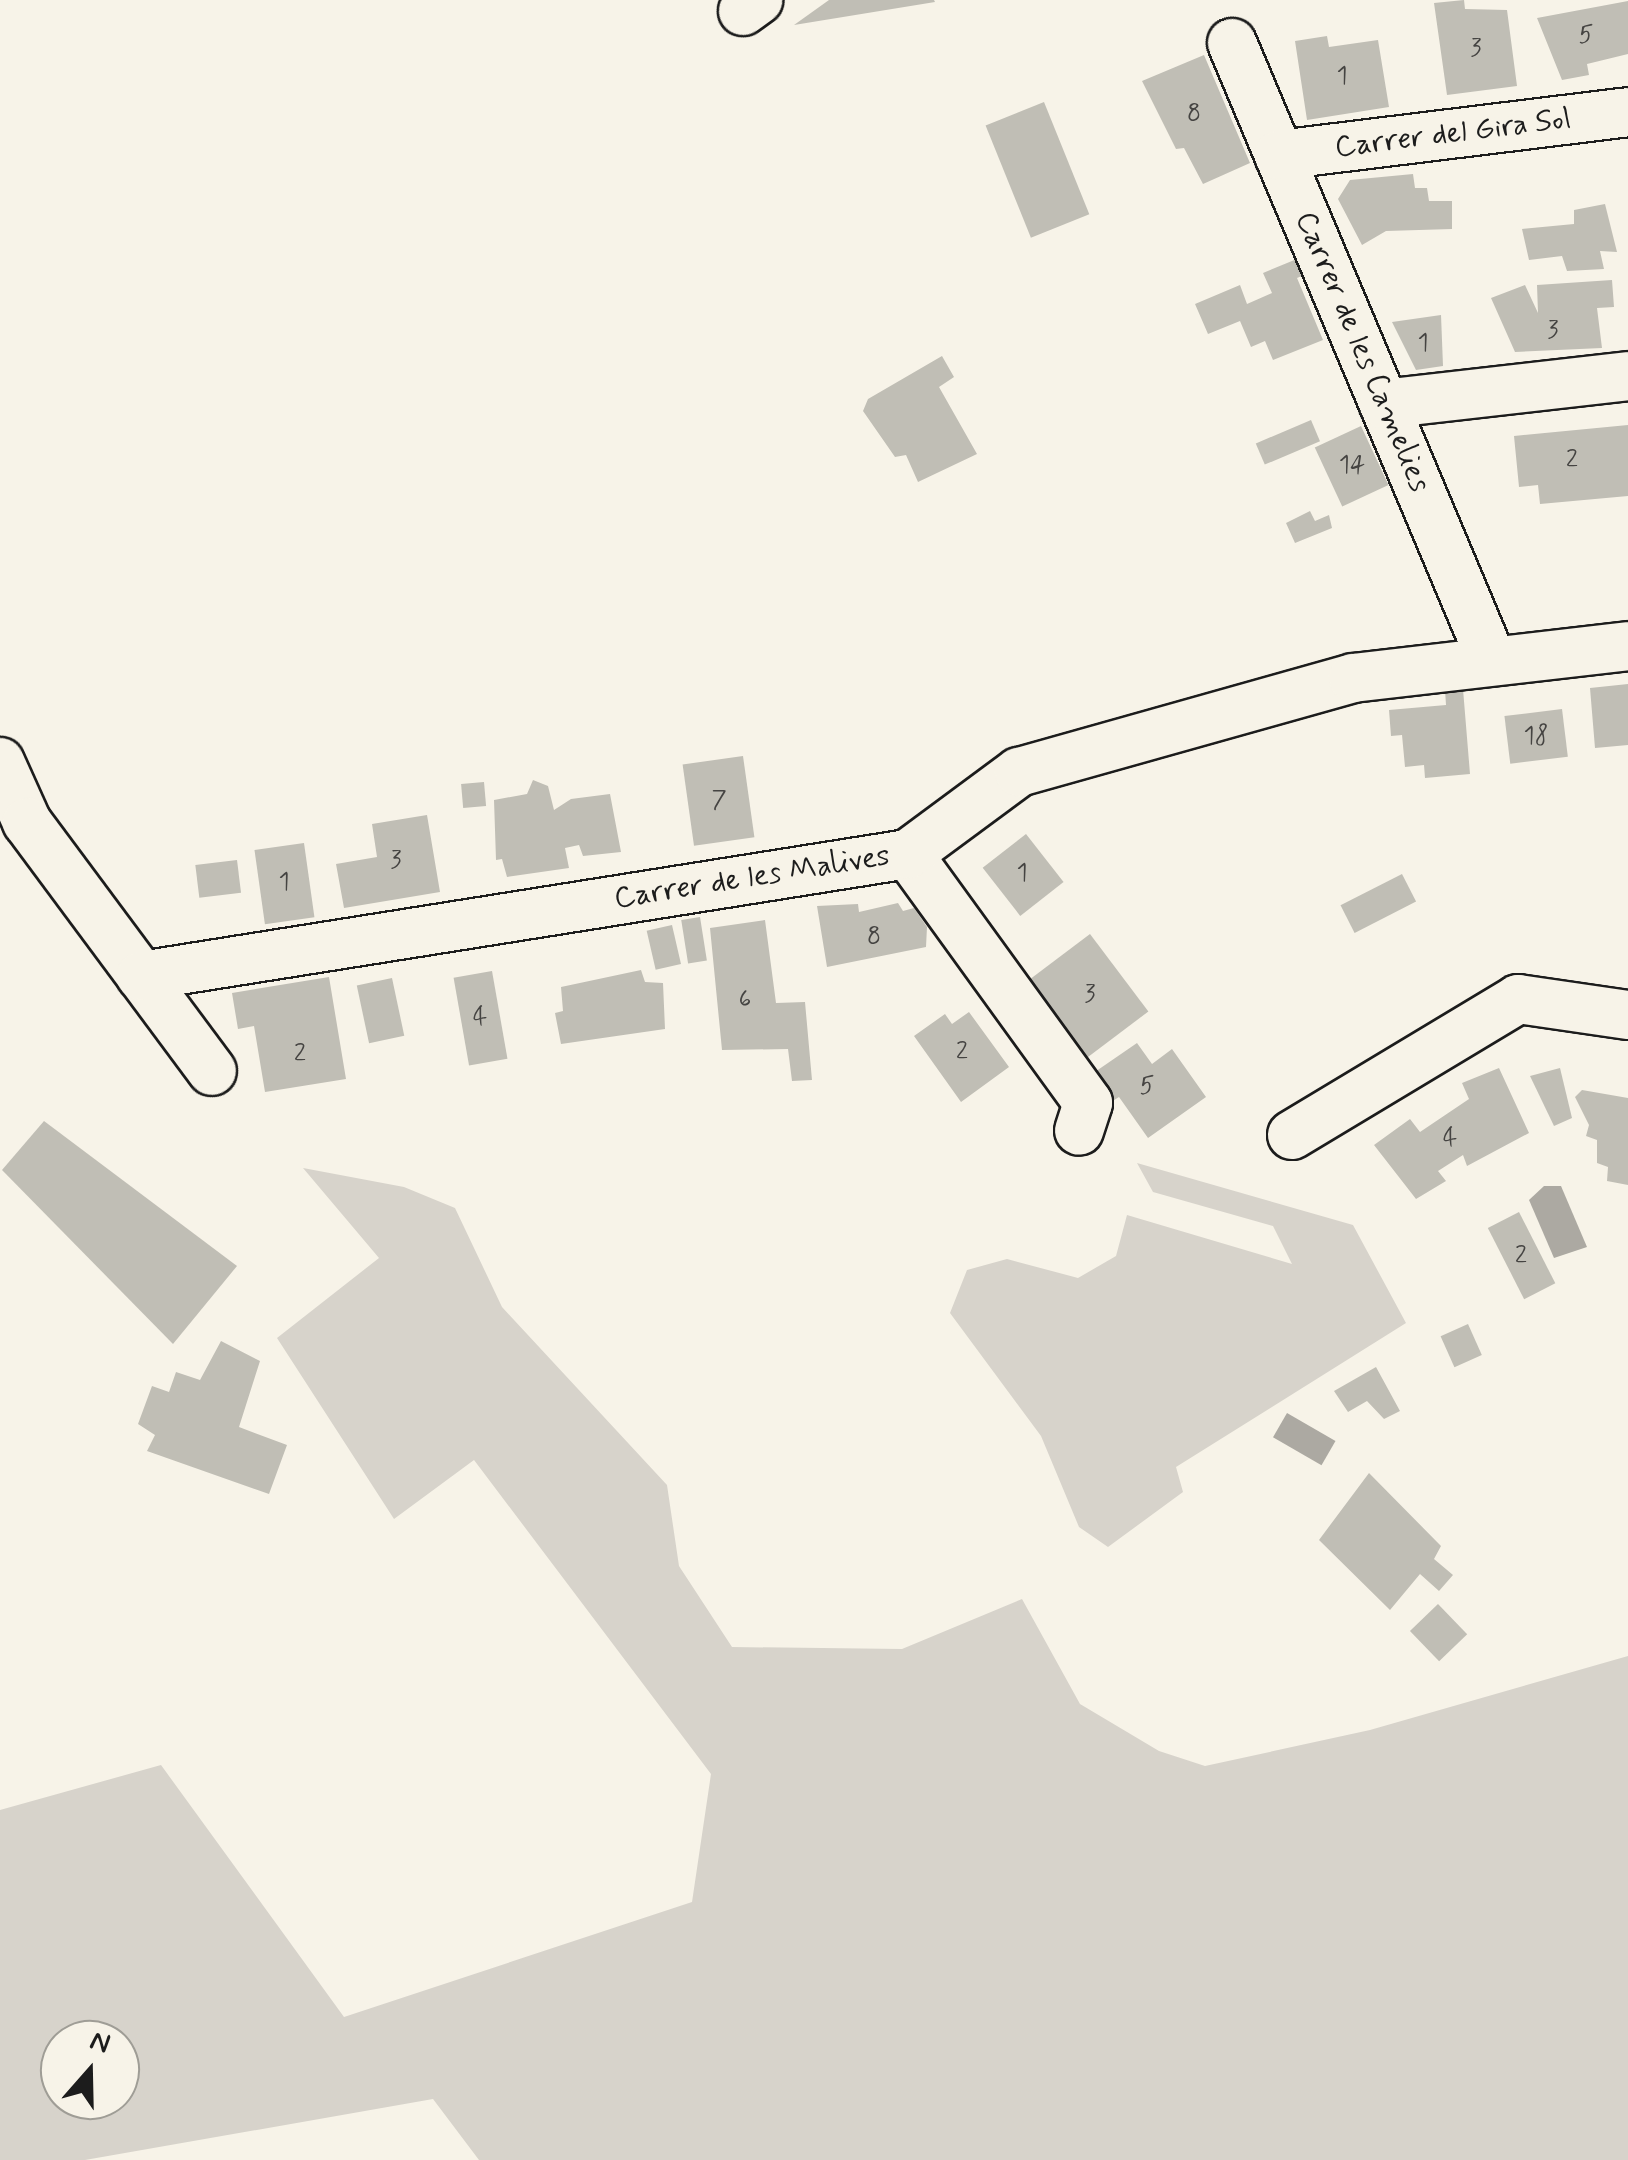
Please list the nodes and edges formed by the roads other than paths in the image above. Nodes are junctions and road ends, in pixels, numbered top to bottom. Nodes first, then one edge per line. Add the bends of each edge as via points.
1 (1232, 43) dead end
2 (1628, 112) edge
3 (1279, 155) junction
4 (1628, 376) edge
5 (1384, 404) junction
6 (1628, 646) edge
7 (1492, 661) junction
8 (0, 762) edge
9 (908, 854) junction
10 (141, 976) junction
11 (1628, 1014) edge
12 (212, 1071) dead end
13 (1079, 1131) dead end
14 (1292, 1135) dead end

1 - 3 street, Carrer de les Camelies
2 - 3 street, Carrer del Gira Sol
3 - 5 street, Carrer de les Camelies
4 - 5 street
5 - 7 street, Carrer de les Camelies
6 - 7 street, Carrer de les Malives
7 - 9 street, Carrer de les Malives via 1354,678 1019,772
8 - 10 street via 27,822
9 - 10 street, Carrer de les Malives
9 - 13 street via 1088,1103
10 - 12 street
11 - 14 street via 1518,999

